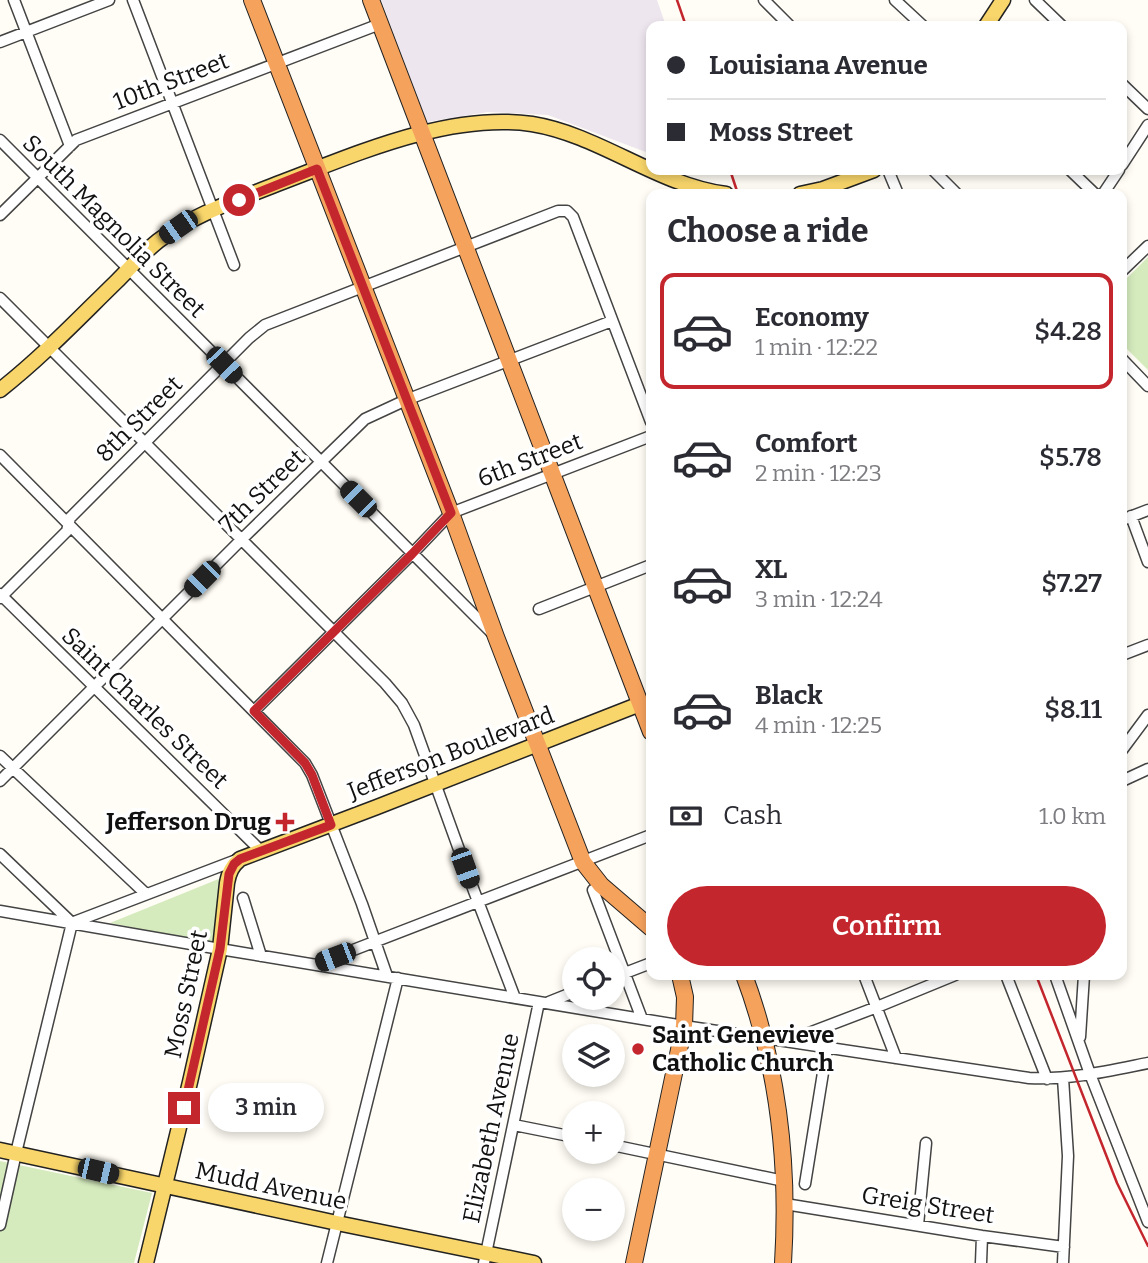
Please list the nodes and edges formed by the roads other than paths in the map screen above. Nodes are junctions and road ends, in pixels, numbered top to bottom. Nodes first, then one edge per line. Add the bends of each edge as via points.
1 (14, 0) edge
2 (109, 0) edge
3 (133, 0) edge
4 (252, 0) edge
5 (371, 0) edge
6 (764, 0) edge
7 (895, 0) edge
8 (1003, 0) edge
9 (1035, 0) edge
10 (785, 21) edge
11 (918, 21) edge
12 (989, 21) edge
13 (1057, 21) edge
14 (380, 23) junction
15 (26, 32) junction
16 (0, 42) edge
17 (276, 63) junction
18 (1127, 88) edge
19 (172, 103) junction
20 (1148, 109) edge
21 (1148, 125) edge
22 (422, 134) junction
23 (0, 141) edge
24 (70, 146) junction
25 (1127, 157) edge
26 (646, 167) edge
27 (317, 169) junction
28 (664, 175) edge
29 (863, 175) edge
30 (938, 175) edge
31 (1075, 175) edge
32 (37, 177) junction
33 (700, 189) edge
34 (831, 189) edge
35 (952, 189) edge
36 (1090, 189) edge
37 (214, 210) junction
38 (0, 215) edge
39 (1148, 246) edge
40 (466, 247) junction
41 (234, 265) dead end
42 (1127, 266) edge
43 (128, 269) junction
44 (362, 287) junction
45 (0, 298) edge
46 (612, 321) junction
47 (49, 347) junction
48 (509, 360) junction
49 (1127, 364) edge
50 (224, 365) junction
51 (1148, 386) edge
52 (0, 390) edge
53 (406, 400) junction
54 (646, 409) edge
55 (646, 438) edge
56 (145, 443) junction
57 (0, 455) edge
58 (321, 463) junction
59 (552, 473) junction
60 (1148, 510) edge
61 (451, 513) junction
62 (1127, 518) edge
63 (1127, 520) edge
64 (69, 524) junction
65 (241, 540) junction
66 (412, 554) junction
67 (1148, 562) edge
68 (646, 567) edge
69 (595, 587) junction
70 (1, 596) edge
71 (539, 609) dead end
72 (163, 619) junction
73 (334, 632) junction
74 (496, 637) junction
75 (1148, 645) edge
76 (1127, 653) edge
77 (94, 688) junction
78 (646, 702) edge
79 (254, 711) junction
80 (1148, 715) edge
81 (1127, 743) edge
82 (537, 745) junction
83 (0, 756) edge
84 (12, 768) junction
85 (1148, 769) edge
86 (1127, 778) edge
87 (0, 781) edge
88 (435, 785) junction
89 (331, 825) junction
90 (646, 837) edge
91 (261, 851) junction
92 (0, 853) edge
93 (240, 859) junction
94 (583, 862) junction
95 (593, 890) dead end
96 (146, 894) junction
97 (243, 898) dead end
98 (478, 902) junction
99 (0, 911) edge
100 (72, 923) junction
101 (646, 924) edge
102 (374, 942) junction
103 (615, 947) edge
104 (220, 949) junction
105 (261, 956) junction
106 (315, 964) junction
107 (646, 965) edge
108 (625, 973) joint
109 (392, 977) junction
110 (681, 980) edge
111 (746, 980) edge
112 (866, 980) edge
113 (943, 980) edge
114 (1008, 980) edge
115 (1057, 980) edge
116 (1084, 980) edge
117 (562, 996) edge
118 (515, 998) junction
119 (543, 1002) junction
120 (877, 1007) junction
121 (642, 1019) junction
122 (684, 1026) junction
123 (763, 1038) junction
124 (788, 1042) junction
125 (1079, 1044) junction
126 (827, 1048) junction
127 (895, 1058) junction
128 (1148, 1063) edge
129 (1090, 1074) junction
130 (1063, 1078) junction
131 (1047, 1079) junction
132 (514, 1125) junction
133 (562, 1135) edge
134 (926, 1143) dead end
135 (625, 1148) edge
136 (0, 1150) edge
137 (16, 1153) junction
138 (657, 1155) junction
139 (785, 1181) junction
140 (805, 1184) dead end
141 (164, 1186) junction
142 (785, 1204) junction
143 (337, 1223) junction
144 (1148, 1223) edge
145 (0, 1225) edge
146 (918, 1225) junction
147 (982, 1236) junction
148 (1064, 1247) junction
149 (485, 1258) edge
150 (146, 1263) edge
151 (327, 1263) edge
152 (534, 1263) edge
153 (634, 1263) edge
154 (783, 1263) edge
155 (981, 1263) edge
156 (1063, 1263) edge

1 - 15 street
2 - 15 street
3 - 19 street
4 - 17 highway
5 - 14 highway
6 - 10 street
7 - 11 street
8 - 12 main road
9 - 13 street
14 - 17 street, 10th Street
14 - 22 highway
15 - 16 street
15 - 24 street
17 - 19 street, 10th Street
17 - 27 highway
18 - 20 street
19 - 24 street, 10th Street
19 - 37 street
21 - 25 street
22 - 26 main road via 495,122 534,125 571,135
22 - 27 main road
22 - 40 highway
23 - 32 street, South Magnolia Street
24 - 32 street, 10th Street
27 - 37 main road
27 - 44 highway
28 - 33 main road
29 - 34 main road
30 - 35 street
31 - 36 street
32 - 38 street, 10th Street
32 - 43 street, South Magnolia Street
37 - 41 street
37 - 43 main road via 178,227
39 - 42 street
40 - 44 street, 8th Street
40 - 46 street, 8th Street via 567,211
40 - 48 highway
43 - 47 main road
43 - 50 street, South Magnolia Street
44 - 50 street, 8th Street via 265,325
44 - 53 highway
45 - 47 street
46 - 48 street, 7th Street
46 - 54 street
47 - 52 main road
47 - 56 street
48 - 53 street, 7th Street
48 - 59 highway
49 - 51 street
50 - 56 street, 8th Street
50 - 58 street, South Magnolia Street
53 - 58 street, 7th Street via 365,419
53 - 61 highway
55 - 59 street, 6th Street
56 - 64 street, 8th Street
56 - 65 street
57 - 64 street
58 - 65 street, 7th Street
58 - 66 street, South Magnolia Street
59 - 61 street, 6th Street
59 - 69 highway
60 - 62 street
61 - 66 street, 6th Street
61 - 74 highway
63 - 67 street
64 - 70 street, 8th Street
64 - 72 street
65 - 72 street, 7th Street
65 - 73 street
66 - 73 street, 6th Street
66 - 74 street, South Magnolia Street
68 - 69 street
69 - 71 street
69 - 78 highway
70 - 77 street, Saint Charles Street
72 - 77 street, 7th Street
72 - 79 street
73 - 79 street, 6th Street
73 - 88 street via 402,703
74 - 82 highway
75 - 76 street
77 - 84 street, 7th Street
77 - 91 street, Saint Charles Street
78 - 82 main road, Jefferson Boulevard
79 - 89 street via 305,763
80 - 81 street
82 - 88 main road, Jefferson Boulevard
82 - 94 highway
83 - 84 street
84 - 87 street, 7th Street
84 - 96 street
85 - 86 street
88 - 89 main road, Jefferson Boulevard
88 - 98 street
89 - 91 main road, Jefferson Boulevard
89 - 102 street
90 - 94 street
91 - 93 main road, Jefferson Boulevard
92 - 100 street
93 - 96 street, Jefferson Boulevard
93 - 104 main road, Moss Street via 229,874
94 - 98 street
94 - 101 highway via 601,885
95 - 103 street
96 - 100 street, Jefferson Boulevard
97 - 105 street
98 - 102 street
98 - 118 street
99 - 100 street
100 - 104 street
100 - 137 street
102 - 106 street
102 - 109 street
104 - 105 street
104 - 141 main road, Moss Street
105 - 106 street
106 - 109 street
107 - 108 street
108 - 121 street
109 - 118 street
109 - 143 street
110 - 122 highway
111 - 123 highway
112 - 120 street
113 - 120 street
114 - 131 street
115 - 125 street
116 - 125 street
117 - 119 street
118 - 119 street
119 - 121 street
119 - 132 street, Elizabeth Avenue
120 - 124 street
120 - 127 street
121 - 122 street
122 - 123 street
122 - 138 highway
123 - 124 street
123 - 139 highway via 776,1097
124 - 126 street
125 - 129 street
126 - 127 street
126 - 140 street
127 - 131 street
128 - 129 street
129 - 130 street
129 - 144 street
130 - 131 street
130 - 148 street via 1068,1156
132 - 133 street
132 - 149 street, Elizabeth Avenue
134 - 146 street
135 - 138 street
136 - 137 main road, Mudd Avenue
137 - 141 main road, Mudd Avenue
137 - 145 street
138 - 139 street
138 - 153 highway
139 - 142 highway
141 - 143 main road, Mudd Avenue
141 - 150 main road, Moss Street
142 - 146 street, Greig Street
142 - 154 highway
143 - 149 main road, Mudd Avenue
143 - 151 street
146 - 147 street, Greig Street
147 - 148 street, Greig Street
147 - 155 street
148 - 156 street
149 - 152 main road, Mudd Avenue

